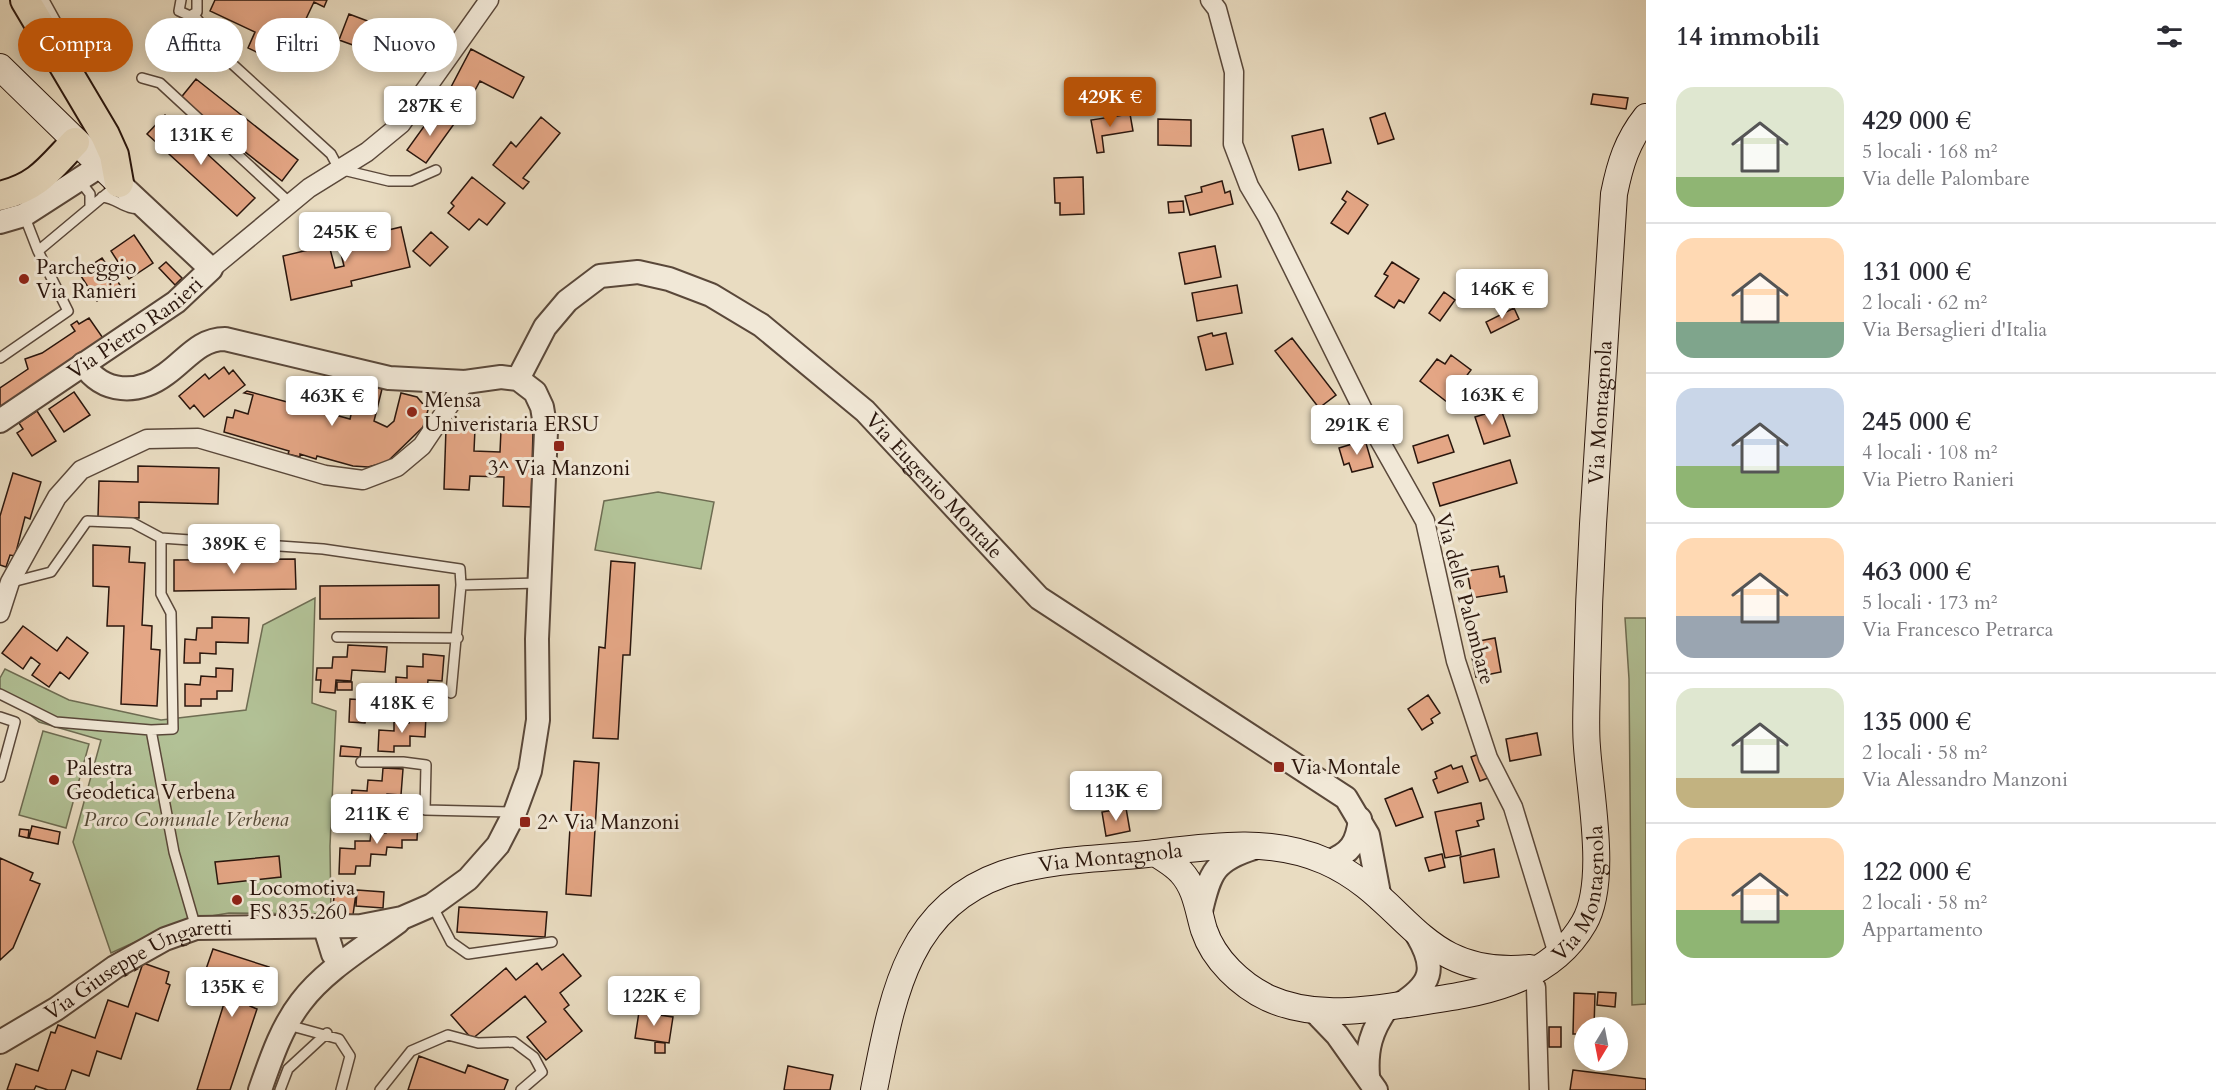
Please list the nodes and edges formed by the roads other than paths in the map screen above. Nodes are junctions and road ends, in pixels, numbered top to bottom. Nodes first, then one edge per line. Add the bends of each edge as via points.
1 (25, 0) edge
2 (45, 0) edge
3 (197, 0) edge
4 (489, 0) edge
5 (1210, 0) edge
6 (179, 1) edge
7 (194, 15) junction
8 (35, 18) edge
9 (54, 18) edge
10 (0, 55) edge
11 (0, 67) edge
12 (67, 72) edge
13 (142, 78) dead end
14 (1646, 117) edge
15 (75, 142) junction
16 (337, 164) junction
17 (436, 170) dead end
18 (107, 182) junction
19 (74, 183) junction
20 (0, 196) edge
21 (290, 203) junction
22 (90, 206) junction
23 (24, 215) junction
24 (0, 222) edge
25 (38, 251) junction
26 (211, 269) junction
27 (0, 358) edge
28 (83, 364) junction
29 (518, 379) junction
30 (465, 382) junction
31 (0, 421) edge
32 (161, 538) junction
33 (10, 582) junction
34 (540, 583) junction
35 (460, 585) junction
36 (0, 613) edge
37 (337, 637) dead end
38 (458, 638) junction
39 (451, 693) dead end
40 (0, 694) edge
41 (0, 717) edge
42 (151, 730) junction
43 (361, 762) dead end
44 (0, 777) edge
45 (515, 812) junction
46 (1360, 819) junction
47 (1258, 846) junction
48 (1156, 853) junction
49 (1328, 862) junction
50 (1380, 899) junction
51 (432, 905) junction
52 (1201, 911) junction
53 (402, 918) junction
54 (324, 925) junction
55 (361, 926) junction
56 (196, 928) junction
57 (1417, 935) junction
58 (552, 942) dead end
59 (358, 952) junction
60 (333, 954) junction
61 (1545, 969) junction
62 (325, 978) junction
63 (1393, 1007) junction
64 (1312, 1010) junction
65 (286, 1024) junction
66 (327, 1033) junction
67 (0, 1042) edge
68 (1372, 1083) edge
69 (260, 1090) edge
70 (280, 1090) edge
71 (341, 1090) edge
72 (380, 1090) edge
73 (521, 1090) edge
74 (874, 1090) edge
75 (1539, 1090) edge

1 - 8 highway
2 - 9 lane
3 - 7 lane via 199,8
4 - 16 street, Via Pietro Ranieri via 402,124 367,152
5 - 61 street, Via delle Palombare via 1234,72 1233,144 1249,186 1368,420 1425,521 1456,661 1488,758 1513,807
6 - 7 lane via 182,14
7 - 16 lane via 227,62
10 - 15 main road via 60,114 72,130
11 - 15 main road
12 - 18 highway via 114,155
13 - 21 lane via 160,83
14 - 61 main road, Via Montagnola via 1621,159 1614,194 1589,596 1586,742 1597,880 1586,921
15 - 18 main road
15 - 20 highway via 35,184
16 - 17 lane via 389,181 411,181
16 - 21 street, Via Pietro Ranieri
18 - 19 street
18 - 22 lane
18 - 26 street via 144,207
19 - 22 lane via 87,189 92,200
19 - 23 street
21 - 26 street, Via Pietro Ranieri
22 - 25 lane
23 - 24 street
23 - 25 lane
25 - 27 lane via 68,311
26 - 28 street, Via Pietro Ranieri via 176,302
28 - 30 street via 103,384 128,389 166,375 203,342 225,339 389,378
28 - 31 street, Via Pietro Ranieri
29 - 30 street
29 - 34 street via 535,392 546,431
29 - 46 street, Via Eugenio Montale via 545,327 567,301 600,276 638,272 711,295 761,325 865,411 1039,598 1336,789
30 - 33 street via 422,446 397,467 363,480 325,475 198,438 147,439 81,470 57,497
32 - 33 lane via 133,523 87,521 51,573
32 - 35 lane via 323,549 460,569
32 - 42 lane via 161,594 171,613 173,729
33 - 36 street
34 - 35 lane
34 - 45 street via 538,720 530,771
35 - 38 lane
37 - 38 lane
38 - 39 lane
40 - 42 lane via 56,722
41 - 44 lane via 15,722
42 - 56 lane via 174,852
43 - 45 lane via 426,765 424,810
45 - 51 street via 498,845 468,879
46 - 49 street via 1352,849
46 - 50 street, Via Eugenio Montale via 1372,847
47 - 48 main road, Via Montagnola via 1224,845
47 - 49 main road, Via Montagnola via 1289,850
47 - 52 street via 1236,853 1216,868 1208,881
48 - 52 main road via 1181,872
48 - 74 main road, Via Montagnola via 1005,873 972,887 946,906 924,932 907,962 894,997
49 - 50 main road, Via Montagnola
50 - 57 main road, Via Montagnola
51 - 53 street
51 - 58 lane via 451,942 468,954
52 - 64 main road via 1204,931 1228,969 1248,987 1269,998
53 - 55 street, Via Giuseppe Ungaretti
53 - 59 street
54 - 55 street, Via Giuseppe Ungaretti
54 - 56 street, Via Giuseppe Ungaretti
54 - 60 street
55 - 59 street
55 - 60 street
56 - 67 street, Via Giuseppe Ungaretti via 165,939 115,967
57 - 61 main road, Via Montagnola via 1467,964 1496,969
57 - 63 street via 1428,957 1429,973 1424,987
59 - 62 street
60 - 62 street
61 - 63 main road via 1492,989
61 - 75 street, Via delle Palombare
62 - 65 street via 302,1000
63 - 64 main road via 1364,1012
63 - 68 street via 1377,1022 1369,1040
64 - 68 street via 1337,1035
65 - 66 lane
65 - 69 street
66 - 70 lane via 288,1069
66 - 71 lane via 339,1039 350,1056
72 - 73 lane via 411,1051 448,1035 478,1043 514,1042 534,1057 542,1072

